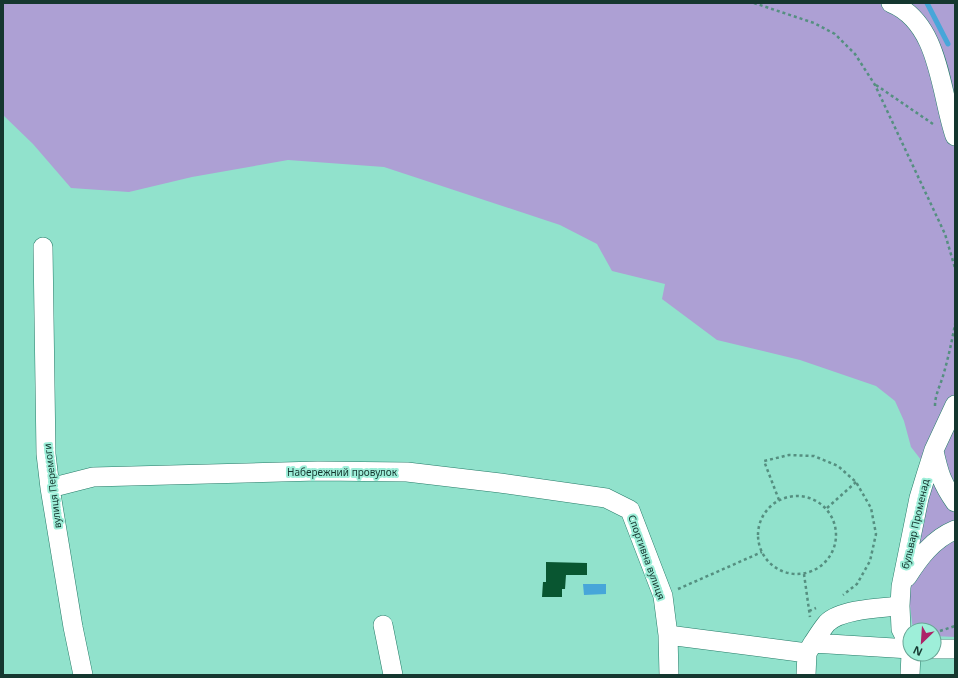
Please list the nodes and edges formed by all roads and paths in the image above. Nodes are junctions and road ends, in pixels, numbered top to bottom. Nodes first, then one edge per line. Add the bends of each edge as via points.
1 (754, 3) edge
2 (891, 3) edge
3 (875, 85) junction
4 (947, 118) edge
5 (955, 136) edge
6 (43, 247) dead end
7 (955, 268) edge
8 (955, 324) edge
9 (955, 405) edge
10 (935, 406) dead end
11 (934, 450) junction
12 (856, 482) junction
13 (50, 488) junction
14 (780, 500) junction
15 (955, 502) edge
16 (827, 508) junction
17 (630, 510) joint
18 (955, 530) edge
19 (762, 552) junction
20 (804, 574) junction
21 (901, 587) junction
22 (663, 596) junction
23 (841, 597) dead end
24 (822, 606) dead end
25 (900, 606) junction
26 (809, 611) junction
27 (382, 626) dead end
28 (955, 626) edge
29 (942, 630) edge
30 (902, 631) edge
31 (668, 635) junction
32 (810, 648) junction
33 (902, 648) edge
34 (942, 649) edge
35 (955, 649) edge
36 (911, 662) edge
37 (83, 675) edge
38 (393, 675) edge
39 (669, 675) edge
40 (806, 675) edge
41 (910, 675) edge

1 - 3 path via 814,23 835,34 855,54
2 - 4 street via 899,6 917,22 927,38 935,56
3 - 4 path
3 - 7 path via 945,234
4 - 5 street
6 - 13 street, вулиця Перемоги via 46,454
8 - 10 path via 952,345
9 - 11 street, бульвар Променад
11 - 15 street via 938,472
11 - 21 street, бульвар Променад via 919,498
12 - 14 path via 838,466 814,456 789,455 764,461
12 - 16 path
12 - 23 path via 871,508 876,534 870,561 857,584
13 - 17 street, Набережний провулок via 93,477 318,471 406,472 606,498
13 - 37 street, вулиця Перемоги via 72,627
14 - 16 path via 799,495 810,497
14 - 19 path via 762,516 758,528
16 - 20 path via 837,530 837,542 825,563 816,570
17 - 22 street, Спортивна вулиця
18 - 21 street via 947,533 920,557
19 - 20 path via 779,570
19 - 22 path
20 - 26 path
21 - 25 street, бульвар Променад
22 - 31 street, Спортивна вулиця
24 - 26 path
25 - 30 street, бульвар Променад
25 - 32 street via 836,616
26 - 32 path
27 - 38 street
28 - 29 path
31 - 32 street
31 - 39 street, Спортивна вулиця
32 - 33 street
32 - 40 street
34 - 35 street
36 - 41 street

